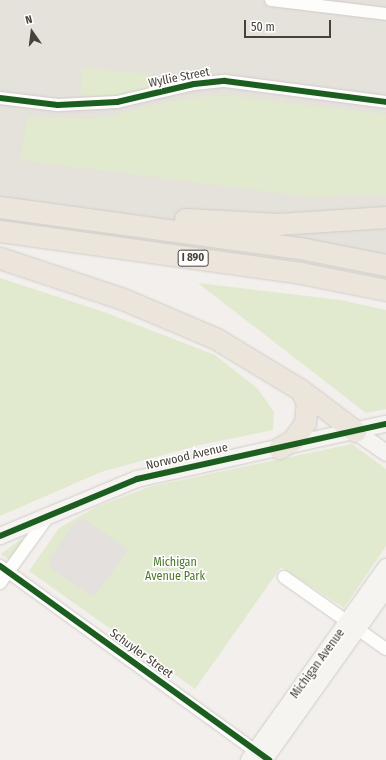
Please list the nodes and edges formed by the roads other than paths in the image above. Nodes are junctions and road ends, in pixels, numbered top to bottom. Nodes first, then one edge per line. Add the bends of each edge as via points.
1 (271, 0) edge
2 (386, 14) edge
3 (0, 98) edge
4 (386, 102) edge
5 (0, 205) edge
6 (386, 217) edge
7 (0, 231) edge
8 (0, 258) edge
9 (386, 265) edge
10 (386, 290) edge
11 (302, 390) junction
12 (386, 424) edge
13 (355, 431) junction
14 (279, 448) junction
15 (386, 452) edge
16 (50, 514) junction
17 (0, 536) edge
18 (386, 567) edge
19 (4, 568) edge
20 (284, 577) dead end
21 (0, 583) edge
22 (386, 589) edge
23 (353, 626) junction
24 (386, 649) edge
25 (261, 758) edge

1 - 2 street
3 - 4 street, Wyllie Street via 58,105 117,102 194,84 225,81
5 - 6 highway via 250,223
5 - 9 highway, I 890 via 305,249
7 - 10 highway, I 890 via 293,272
8 - 11 highway via 123,299 215,338
11 - 13 highway
11 - 14 highway via 306,402 305,423 293,440
12 - 13 street, Norwood Avenue
13 - 14 street, Norwood Avenue
13 - 15 street
14 - 16 street, Norwood Avenue via 137,479
16 - 17 street, Norwood Avenue
16 - 19 street
18 - 23 street, Michigan Avenue
19 - 21 street
19 - 25 street, Schuyler Street
20 - 23 street
22 - 23 street, Michigan Avenue
23 - 24 street
23 - 25 street, Michigan Avenue

